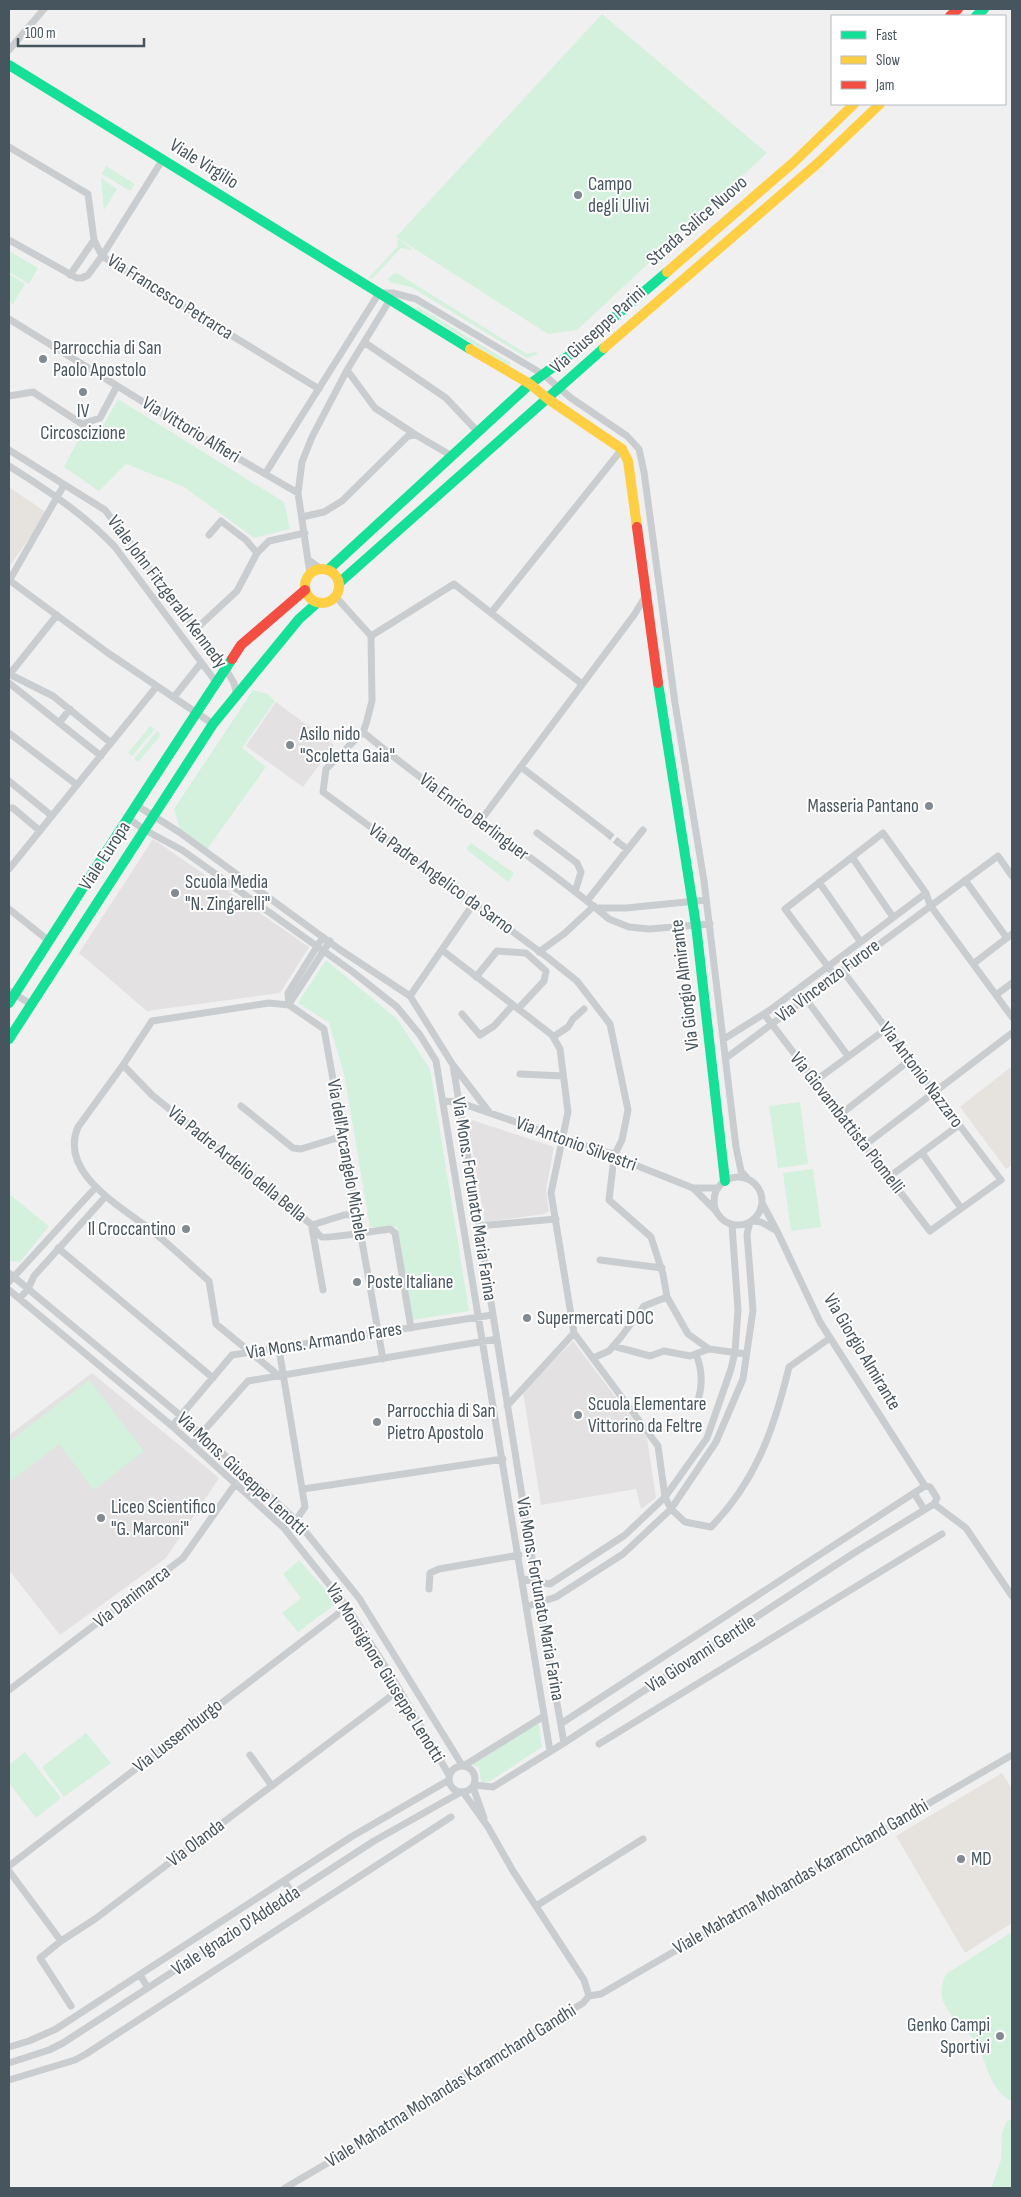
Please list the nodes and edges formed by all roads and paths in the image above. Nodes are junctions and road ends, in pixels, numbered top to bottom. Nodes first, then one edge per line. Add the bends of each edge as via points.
1 (44, 9) edge
2 (9, 50) edge
3 (9, 65) edge
4 (853, 105) edge
5 (879, 105) edge
6 (9, 146) edge
7 (163, 159) junction
8 (741, 206) junction
9 (751, 219) junction
10 (9, 240) edge
11 (94, 240) junction
12 (102, 256) junction
13 (70, 275) junction
14 (379, 293) junction
15 (391, 296) junction
16 (9, 319) edge
17 (364, 342) junction
18 (347, 370) junction
19 (544, 375) junction
20 (530, 384) junction
21 (117, 386) junction
22 (560, 388) junction
23 (319, 389) junction
24 (9, 396) edge
25 (548, 399) junction
26 (478, 432) junction
27 (416, 435) junction
28 (622, 449) junction
29 (9, 450) edge
30 (452, 456) junction
31 (9, 466) edge
32 (265, 474) junction
33 (64, 484) junction
34 (298, 493) junction
35 (57, 497) junction
36 (302, 517) junction
37 (305, 533) junction
38 (209, 535) dead end
39 (257, 554) junction
40 (309, 560) junction
41 (324, 570) junction
42 (310, 574) junction
43 (9, 580) edge
44 (339, 583) junction
45 (305, 590) junction
46 (647, 593) junction
47 (336, 597) junction
48 (317, 603) junction
49 (492, 613) junction
50 (57, 615) junction
51 (634, 615) junction
52 (651, 624) junction
53 (196, 629) junction
54 (371, 636) junction
55 (202, 664) junction
56 (225, 668) junction
57 (9, 675) edge
58 (216, 682) junction
59 (9, 683) edge
60 (582, 684) junction
61 (157, 686) junction
62 (237, 696) junction
63 (174, 697) junction
64 (70, 710) junction
65 (197, 712) junction
66 (59, 723) junction
67 (213, 724) junction
68 (363, 732) junction
69 (9, 733) edge
70 (111, 743) junction
71 (101, 756) junction
72 (521, 767) junction
73 (9, 781) edge
74 (77, 785) junction
75 (136, 805) junction
76 (9, 808) edge
77 (52, 816) junction
78 (152, 816) junction
79 (127, 817) junction
80 (481, 820) junction
81 (144, 829) junction
82 (643, 830) dead end
83 (40, 831) junction
84 (537, 833) dead end
85 (607, 833) tunnel mouth
86 (619, 843) tunnel mouth
87 (627, 849) junction
88 (852, 857) junction
89 (9, 869) edge
90 (1012, 876) edge
91 (965, 880) junction
92 (819, 882) junction
93 (575, 892) junction
94 (926, 894) junction
95 (706, 900) junction
96 (587, 901) junction
97 (693, 901) junction
98 (474, 903) junction
99 (930, 906) junction
100 (595, 907) junction
101 (9, 909) edge
102 (893, 917) junction
103 (710, 924) junction
104 (696, 925) junction
105 (1010, 936) edge
106 (327, 939) junction
107 (49, 941) junction
108 (860, 941) junction
109 (320, 949) junction
110 (442, 950) junction
111 (539, 952) junction
112 (973, 964) junction
113 (828, 966) junction
114 (842, 970) junction
115 (476, 976) junction
116 (835, 976) junction
117 (1012, 983) edge
118 (996, 995) junction
119 (10, 996) edge
120 (410, 996) junction
121 (806, 999) junction
122 (31, 1004) junction
123 (289, 1005) junction
124 (516, 1007) junction
125 (584, 1009) dead end
126 (462, 1014) dead end
127 (764, 1014) junction
128 (1012, 1017) edge
129 (771, 1024) junction
130 (886, 1029) junction
131 (1012, 1033) edge
132 (553, 1037) junction
133 (9, 1039) edge
134 (724, 1040) junction
135 (848, 1056) junction
136 (726, 1058) junction
137 (910, 1060) junction
138 (453, 1065) junction
139 (123, 1066) junction
140 (520, 1074) dead end
141 (563, 1076) junction
142 (815, 1081) junction
143 (934, 1092) junction
144 (443, 1101) junction
145 (458, 1102) junction
146 (241, 1106) dead end
147 (489, 1113) junction
148 (841, 1114) junction
149 (959, 1125) junction
150 (343, 1136) junction
151 (562, 1138) junction
152 (865, 1146) junction
153 (600, 1151) junction
154 (922, 1153) junction
155 (614, 1157) junction
156 (889, 1177) junction
157 (748, 1179) junction
158 (721, 1185) junction
159 (96, 1187) junction
160 (693, 1188) junction
161 (106, 1196) junction
162 (762, 1203) junction
163 (962, 1208) junction
164 (716, 1211) junction
165 (357, 1214) junction
166 (556, 1219) junction
167 (751, 1222) junction
168 (312, 1225) junction
169 (732, 1225) junction
170 (478, 1226) junction
171 (778, 1231) junction
172 (360, 1232) junction
173 (52, 1234) junction
174 (60, 1246) junction
175 (600, 1260) dead end
176 (662, 1268) junction
177 (11, 1277) edge
178 (28, 1289) junction
179 (9, 1290) edge
180 (323, 1290) dead end
181 (666, 1297) junction
182 (20, 1298) junction
183 (492, 1314) junction
184 (479, 1317) junction
185 (411, 1328) junction
186 (378, 1333) junction
187 (574, 1333) junction
188 (830, 1338) junction
189 (497, 1339) junction
190 (483, 1342) junction
191 (613, 1346) junction
192 (279, 1349) junction
193 (709, 1349) junction
194 (735, 1352) junction
195 (249, 1353) junction
196 (696, 1354) junction
197 (746, 1354) junction
198 (593, 1358) junction
199 (383, 1359) junction
200 (280, 1375) junction
201 (213, 1378) junction
202 (697, 1403) dead end
203 (507, 1406) junction
204 (181, 1416) junction
205 (172, 1426) junction
206 (201, 1434) junction
207 (192, 1444) junction
208 (503, 1459) junction
209 (236, 1483) junction
210 (925, 1486) junction
211 (303, 1490) junction
212 (914, 1493) junction
213 (665, 1498) junction
214 (934, 1504) junction
215 (671, 1509) junction
216 (924, 1509) junction
217 (296, 1520) junction
218 (942, 1534) dead end
219 (519, 1555) junction
220 (523, 1578) junction
221 (536, 1581) junction
222 (429, 1589) dead end
223 (1012, 1596) edge
224 (539, 1603) junction
225 (528, 1606) junction
226 (348, 1607) junction
227 (9, 1690) edge
228 (399, 1690) junction
229 (544, 1716) junction
230 (562, 1722) junction
231 (564, 1743) junction
232 (599, 1744) dead end
233 (550, 1751) junction
234 (250, 1755) dead end
235 (1012, 1755) edge
236 (463, 1765) junction
237 (449, 1778) junction
238 (272, 1786) junction
239 (473, 1786) junction
240 (462, 1792) junction
241 (451, 1817) dead end
242 (488, 1828) junction
243 (643, 1839) dead end
244 (9, 1866) edge
245 (9, 1871) edge
246 (284, 1881) junction
247 (292, 1894) junction
248 (536, 1906) junction
249 (61, 1942) junction
250 (140, 1975) junction
251 (148, 1988) junction
252 (589, 1996) junction
253 (71, 2006) dead end
254 (9, 2047) edge
255 (9, 2063) edge
256 (9, 2080) edge
257 (286, 2188) edge

1 - 2 street
3 - 7 street, Viale Virgilio
4 - 8 street, Strada Salice Nuovo via 794,162
5 - 9 street, Via Giuseppe Parini via 818,163
6 - 11 street, Via Francesco Petrarca via 88,194
7 - 12 street
7 - 14 street, Viale Virgilio
8 - 9 street
8 - 19 street, Strada Salice Nuovo
9 - 22 street, Via Giuseppe Parini
10 - 13 street
11 - 12 street, Via Francesco Petrarca
11 - 13 street
12 - 13 street via 88,275 82,278
12 - 23 street, Via Francesco Petrarca
14 - 15 street, Viale Virgilio
14 - 23 street
15 - 17 street
15 - 19 street via 416,299
15 - 20 street, Viale Virgilio
16 - 21 street, Via Vittorio Alfieri
17 - 18 street
17 - 26 street via 446,398
18 - 27 street via 375,408
18 - 34 street via 302,462
19 - 20 street, Strada Salice Nuovo
19 - 22 street
20 - 25 street, Viale Virgilio
20 - 26 street, Via Giuseppe Parini
21 - 24 street via 100,418 82,424 33,392
21 - 32 street, Via Vittorio Alfieri
22 - 25 street, Via Giuseppe Parini
22 - 95 street via 627,436 639,449 642,458
23 - 32 street
25 - 28 street, Viale Virgilio
25 - 44 street, Via Giuseppe Parini
26 - 30 street, Via Giuseppe Parini
27 - 30 street
27 - 36 street via 408,436 342,500 324,512
28 - 46 street via 629,467
28 - 49 street
29 - 33 street, Viale John Fitzgerald Kennedy
30 - 41 street, Via Giuseppe Parini
31 - 35 street, Viale John Fitzgerald Kennedy
32 - 34 street, Via Vittorio Alfieri
33 - 35 street
33 - 53 street, Viale John Fitzgerald Kennedy via 105,510
34 - 36 street
35 - 43 street
35 - 55 street, Viale John Fitzgerald Kennedy via 97,528 115,547
36 - 37 street
37 - 39 street via 269,541
37 - 40 street
38 - 39 street via 221,521 246,540
39 - 53 street via 237,591
40 - 41 street
40 - 42 street
41 - 42 street
41 - 44 street via 336,576
42 - 45 street
43 - 50 street
44 - 47 street
45 - 48 street
45 - 56 street via 241,645
46 - 51 street
46 - 52 street
47 - 48 street via 328,603
47 - 54 street
48 - 62 street via 299,619
49 - 54 street via 454,584
49 - 60 street
50 - 57 street
50 - 61 street
51 - 52 street
51 - 60 street
52 - 97 street
53 - 56 street, Viale John Fitzgerald Kennedy
54 - 68 street, Via Padre Angelico da Sarno via 372,701
55 - 58 street, Viale John Fitzgerald Kennedy
55 - 63 street
56 - 58 street
56 - 62 street, Viale John Fitzgerald Kennedy via 234,682
57 - 64 street via 54,696
58 - 65 street, Viale Europa
59 - 66 street
60 - 72 street
61 - 63 street
61 - 70 street
62 - 67 street, Viale Europa
63 - 65 street
64 - 66 street
64 - 70 street
65 - 67 street
65 - 75 street, Viale Europa
66 - 71 street
67 - 78 street, Viale Europa
68 - 80 street, Via Enrico Berlinguer
68 - 98 street, Via Padre Angelico da Sarno via 326,769 323,792
69 - 74 street
70 - 71 street
71 - 74 street
72 - 80 street
72 - 85 street
73 - 77 street
74 - 77 street
75 - 78 street, Via Mons. Fortunato Maria Farina
75 - 79 street, Viale Europa
76 - 83 street
77 - 83 street
78 - 81 street, Viale Europa
78 - 106 street, Via Mons. Fortunato Maria Farina
79 - 81 street, Via Mons. Fortunato Maria Farina
79 - 107 street, Viale Europa
80 - 93 street, Via Enrico Berlinguer
81 - 109 street, Via Mons. Fortunato Maria Farina via 182,850
81 - 122 street, Viale Europa
82 - 87 street
83 - 89 street
84 - 93 street via 577,863 581,872
86 - 87 street
87 - 96 street
88 - 92 street
88 - 94 street via 883,833
88 - 102 street
90 - 91 street, Via Vincenzo Furore via 998,856
91 - 99 street, Via Vincenzo Furore
91 - 105 street
92 - 108 street
92 - 113 street via 785,909
93 - 96 street, Via Enrico Berlinguer
94 - 99 street
94 - 102 street, Via Vincenzo Furore
95 - 97 street, Via Giorgio Almirante
95 - 103 street, Via Giorgio Almirante
96 - 100 street, Via Enrico Berlinguer
97 - 100 street via 626,908
97 - 104 street, Via Giorgio Almirante
98 - 110 street
98 - 111 street, Via Padre Angelico da Sarno
99 - 112 street
99 - 114 street, Via Vincenzo Furore
100 - 104 street, Via Enrico Berlinguer via 609,919 629,927 649,929
100 - 111 street
101 - 107 street
102 - 108 street, Via Vincenzo Furore
103 - 104 street, Via Enrico Berlinguer
103 - 134 street, Via Giorgio Almirante
104 - 158 street, Via Giorgio Almirante via 723,1150
105 - 112 street
106 - 109 street
106 - 120 street, Via Mons. Fortunato Maria Farina
107 - 119 street, Viale Europa
108 - 113 street, Via Vincenzo Furore
109 - 123 street via 288,993
109 - 144 street, Via Mons. Fortunato Maria Farina via 397,1007 436,1061
110 - 115 street
110 - 120 street
111 - 153 street, Via Padre Angelico da Sarno via 577,982 610,1024 628,1110 622,1140 615,1154
112 - 118 street
113 - 116 street
113 - 127 street, Via Vincenzo Furore
114 - 116 street, Via Vincenzo Furore
114 - 130 street, Via Antonio Nazzaro
115 - 124 street
115 - 124 street via 498,951 526,953 546,971 544,981
116 - 121 street, Via Vincenzo Furore
117 - 118 street
118 - 128 street
119 - 122 street
120 - 138 street, Via Mons. Fortunato Maria Farina
121 - 129 street, Via Vincenzo Furore
121 - 135 street
122 - 133 street, Viale Europa
123 - 139 street via 269,1003 152,1021
123 - 150 street, Via dell'Arcangelo Michele via 324,1029
124 - 126 street via 480,1035
124 - 132 street
125 - 132 street via 568,1027
127 - 129 street, Via Giovambattista Piomelli
127 - 134 street, Via Vincenzo Furore
129 - 136 street, Via Vincenzo Furore
129 - 142 street, Via Giovambattista Piomelli
130 - 135 street
130 - 137 street, Via Antonio Nazzaro
131 - 143 street
132 - 141 street via 560,1049
134 - 136 street, Via Giorgio Almirante
135 - 142 street
136 - 157 street, Via Giorgio Almirante via 736,1148 741,1171
137 - 143 street, Via Antonio Nazzaro
137 - 148 street
138 - 145 street, Via Mons. Fortunato Maria Farina
138 - 147 street
139 - 159 street via 74,1136 73,1151
139 - 168 street, Via Padre Ardelio della Bella via 152,1095
140 - 141 street
141 - 151 street via 568,1112
142 - 148 street, Via Giovambattista Piomelli
143 - 149 street, Via Antonio Nazzaro
143 - 152 street
144 - 145 street, Via Antonio Silvestri
144 - 184 street, Via Mons. Fortunato Maria Farina
145 - 147 street, Via Antonio Silvestri
145 - 170 street, Via Mons. Fortunato Maria Farina
146 - 150 street via 293,1148 301,1149
147 - 151 street, Via Antonio Silvestri
148 - 152 street, Via Giovambattista Piomelli
149 - 154 street
149 - 163 street, Via Antonio Nazzaro via 1001,1180
150 - 165 street, Via dell'Arcangelo Michele
151 - 153 street, Via Antonio Silvestri
151 - 166 street via 552,1193
152 - 156 street, Via Giovambattista Piomelli
153 - 155 street, Via Antonio Silvestri
154 - 156 street
154 - 163 street
155 - 160 street, Via Antonio Silvestri
155 - 176 street via 608,1200 651,1237
156 - 163 street, Via Giovambattista Piomelli via 930,1231
157 - 158 street via 740,1177
157 - 162 street via 758,1187
158 - 160 street, Via Antonio Silvestri
158 - 164 street via 714,1200
159 - 161 street
159 - 173 street
160 - 164 street, Via Antonio Silvestri
161 - 174 street
161 - 195 street via 152,1230 209,1281 216,1324
162 - 167 street via 758,1215
162 - 171 street, Via Giorgio Almirante
164 - 169 street via 720,1218
165 - 168 street
165 - 172 street, Via dell'Arcangelo Michele
166 - 170 street
166 - 187 street
167 - 169 street
167 - 171 street via 761,1222
167 - 197 street via 747,1234 753,1310
168 - 172 street, Via Padre Ardelio della Bella via 321,1237 327,1238
168 - 180 street
169 - 194 street via 738,1310
170 - 183 street, Via Mons. Fortunato Maria Farina
171 - 188 street, Via Giorgio Almirante
172 - 185 street via 390,1229 395,1233
172 - 186 street, Via dell'Arcangelo Michele
173 - 174 street
173 - 177 street
174 - 178 street via 34,1276
174 - 201 street
175 - 176 street
176 - 181 street
177 - 178 street, Via Mons. Giuseppe Lenotti
178 - 182 street
178 - 204 street, Via Mons. Giuseppe Lenotti
179 - 182 street, Via Monsignore Giuseppe Lenotti
181 - 191 street via 644,1306
181 - 193 street via 688,1334
182 - 205 street, Via Monsignore Giuseppe Lenotti
183 - 184 street, Via Mons. Armando Fares
183 - 189 street, Via Mons. Fortunato Maria Farina
184 - 185 street, Via Mons. Armando Fares
184 - 190 street, Via Mons. Fortunato Maria Farina
185 - 186 street, Via Mons. Armando Fares
186 - 192 street, Via Mons. Armando Fares
186 - 199 street, Via dell'Arcangelo Michele
187 - 198 street
187 - 203 street
188 - 210 street, Via Giorgio Almirante
188 - 215 street via 789,1367 765,1447 748,1482 727,1511 711,1527 685,1522
189 - 190 street, Via Mons. Armando Fares
189 - 203 street, Via Mons. Fortunato Maria Farina
190 - 199 street, Via Mons. Armando Fares
190 - 208 street, Via Mons. Fortunato Maria Farina
191 - 196 street via 650,1356 664,1351 690,1356
191 - 198 street
192 - 195 street, Via Mons. Armando Fares
192 - 200 street
193 - 194 street
193 - 196 street
194 - 197 street
194 - 213 street via 707,1438
195 - 200 street
195 - 201 street, Via Mons. Armando Fares via 232,1355
196 - 202 street via 702,1388
197 - 215 street via 742,1379 716,1442
198 - 213 street via 658,1446
199 - 200 street, Via Mons. Armando Fares
200 - 206 street, Via Mons. Armando Fares via 248,1381
200 - 211 street
201 - 204 street, Via Mons. Armando Fares
203 - 221 street, Via Mons. Fortunato Maria Farina
204 - 205 street, Via Mons. Armando Fares
204 - 206 street, Via Mons. Giuseppe Lenotti
205 - 207 street, Via Monsignore Giuseppe Lenotti
206 - 207 street, Via Mons. Armando Fares
206 - 217 street, Via Mons. Giuseppe Lenotti
207 - 209 street, Via Monsignore Giuseppe Lenotti
208 - 211 street
208 - 219 street, Via Mons. Fortunato Maria Farina
209 - 226 street, Via Monsignore Giuseppe Lenotti via 284,1528
209 - 227 street, Via Danimarca via 183,1558
210 - 212 street, Via Giovanni Gentile
210 - 214 street, Via Giorgio Almirante via 930,1487 937,1498
211 - 217 street via 305,1507
212 - 216 street
212 - 230 street, Via Giovanni Gentile
213 - 215 street
213 - 221 street via 625,1535 550,1584
214 - 216 street, Via Giovanni Gentile
214 - 223 street via 966,1528
215 - 224 street via 623,1554 556,1597
216 - 231 street, Via Giovanni Gentile
217 - 236 street, Via Mons. Giuseppe Lenotti via 359,1598
218 - 232 street, Via Giovanni Gentile
219 - 220 street, Via Mons. Fortunato Maria Farina
219 - 222 street via 439,1569 430,1573
220 - 221 street
220 - 225 street, Via Mons. Fortunato Maria Farina
221 - 224 street, Via Mons. Fortunato Maria Farina
224 - 225 street
224 - 230 street, Via Mons. Fortunato Maria Farina
225 - 229 street, Via Mons. Fortunato Maria Farina
226 - 228 street, Via Monsignore Giuseppe Lenotti
226 - 244 street, Via Lussemburgo
228 - 237 street, Via Monsignore Giuseppe Lenotti
228 - 238 street, Via Olanda
229 - 233 street, Via Mons. Fortunato Maria Farina
229 - 236 street
230 - 231 street, Via Mons. Fortunato Maria Farina
231 - 233 street, Via Giovanni Gentile
233 - 239 street, Via Giovanni Gentile via 493,1787
234 - 238 street
235 - 252 street, Viale Mahatma Mohandas Karamchand Gandhi via 601,1994
236 - 237 street via 454,1768
236 - 239 street via 474,1773
237 - 240 street via 453,1788
237 - 246 street, Viale Ignazio D'Addedda
238 - 249 street, Via Olanda
239 - 240 street
239 - 242 street, Viale Mahatma Mohandas Karamchand Gandhi
240 - 242 street, Viale Mahatma Mohandas Karamchand Gandhi
240 - 247 street, Viale Ignazio D'Addedda via 374,1841
241 - 256 street, Viale Ignazio D'Addedda via 86,2054
242 - 248 street, Viale Mahatma Mohandas Karamchand Gandhi
243 - 248 street
245 - 249 street
246 - 247 street
246 - 250 street, Viale Ignazio D'Addedda
247 - 251 street, Viale Ignazio D'Addedda
248 - 252 street, Viale Mahatma Mohandas Karamchand Gandhi via 584,1980
249 - 253 street, Via Olanda via 40,1958
250 - 251 street
250 - 254 street, Viale Ignazio D'Addedda via 56,2029
251 - 255 street, Viale Ignazio D'Addedda via 63,2043
252 - 257 street, Viale Mahatma Mohandas Karamchand Gandhi via 583,2003

